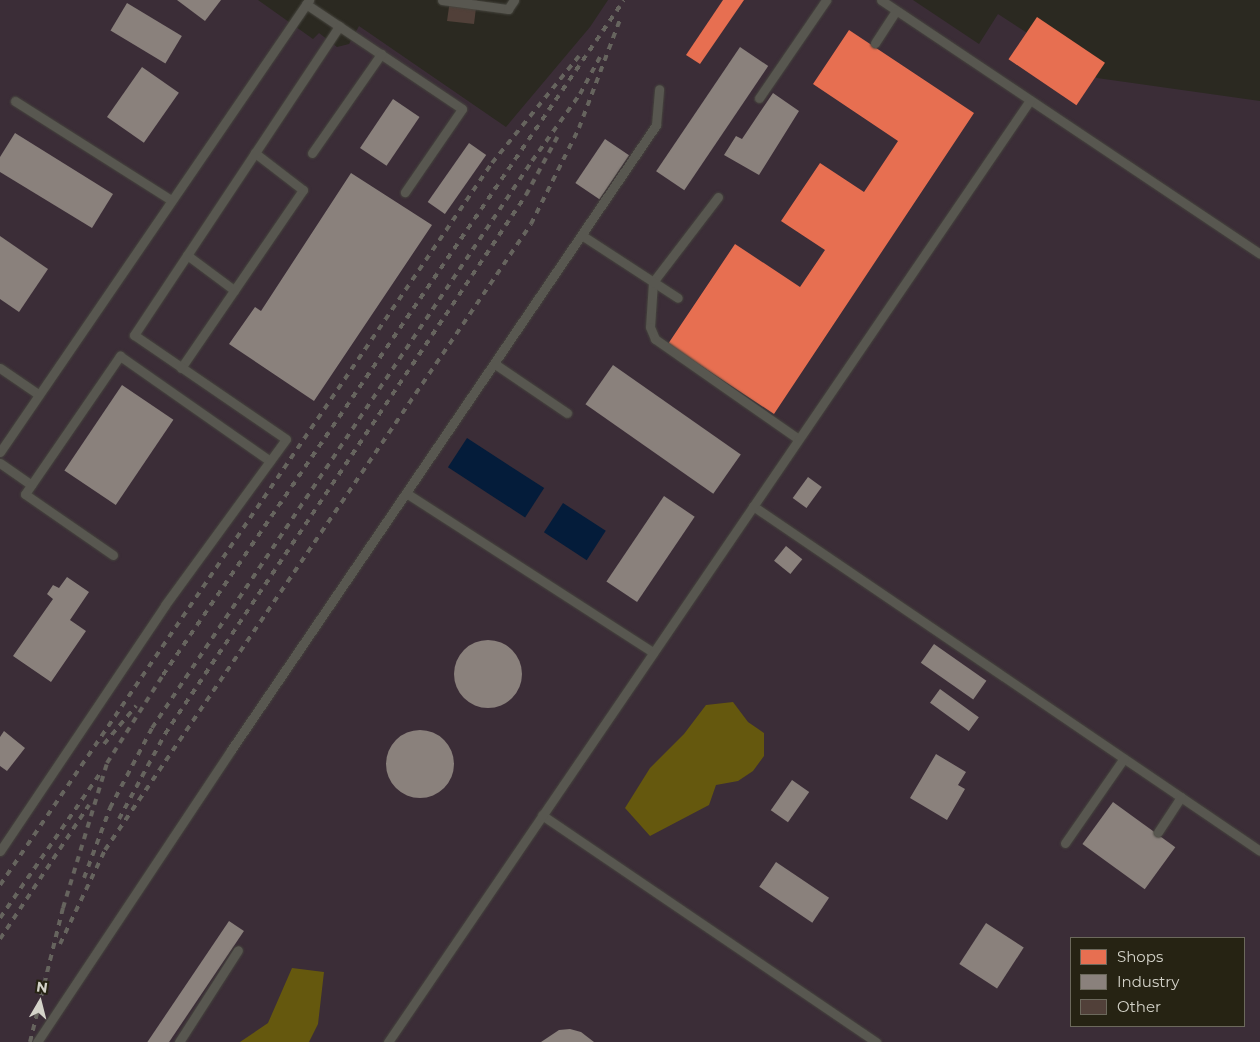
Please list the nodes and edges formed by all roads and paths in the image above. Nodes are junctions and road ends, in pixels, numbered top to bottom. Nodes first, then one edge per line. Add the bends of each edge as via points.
1 (442, 0) edge
2 (514, 0) edge
3 (826, 0) edge
4 (881, 0) edge
5 (308, 2) edge
6 (896, 10) junction
7 (339, 26) junction
8 (875, 43) dead end
9 (380, 54) junction
10 (659, 90) dead end
11 (759, 98) dead end
12 (1030, 100) junction
13 (15, 101) dead end
14 (312, 152) dead end
15 (255, 153) junction
16 (405, 192) dead end
17 (718, 197) dead end
18 (171, 200) junction
19 (583, 236) junction
20 (1260, 254) edge
21 (187, 255) junction
22 (653, 282) junction
23 (234, 290) junction
24 (678, 298) dead end
25 (495, 364) junction
26 (0, 368) edge
27 (181, 368) junction
28 (38, 394) junction
29 (567, 413) dead end
30 (797, 438) junction
31 (0, 452) edge
32 (270, 460) junction
33 (0, 463) edge
34 (31, 485) junction
35 (406, 493) junction
36 (753, 506) junction
37 (113, 555) dead end
38 (653, 652) junction
39 (1124, 758) junction
40 (1181, 797) junction
41 (542, 815) junction
42 (1158, 832) dead end
43 (1065, 843) dead end
44 (0, 851) edge
45 (1260, 851) edge
46 (238, 950) dead end
47 (37, 1042) edge
48 (179, 1042) edge
49 (388, 1042) edge
50 (876, 1042) edge

1 - 2 lane via 508,9
3 - 11 lane
4 - 6 lane
5 - 7 lane
5 - 18 lane
6 - 8 lane
6 - 12 lane
7 - 9 lane
7 - 15 lane
9 - 14 lane
9 - 16 lane via 462,109
10 - 19 lane via 656,125
12 - 20 lane
12 - 30 lane
13 - 18 lane
15 - 21 lane
15 - 23 lane via 303,190
17 - 22 lane
18 - 28 lane
19 - 22 lane
19 - 25 lane
21 - 23 lane
21 - 27 lane via 134,335
22 - 24 lane
22 - 30 lane via 650,315 655,338
23 - 27 lane
25 - 29 lane
25 - 35 lane
26 - 28 lane
27 - 32 lane via 286,439
28 - 31 lane
30 - 36 lane
32 - 34 lane via 120,356
32 - 44 lane via 165,605
33 - 34 lane
34 - 37 lane via 25,494
35 - 38 lane
35 - 47 lane
36 - 38 lane
36 - 39 lane
38 - 41 lane
39 - 40 lane
39 - 43 lane
40 - 42 lane
40 - 45 lane
41 - 49 lane
41 - 50 lane
46 - 48 lane

